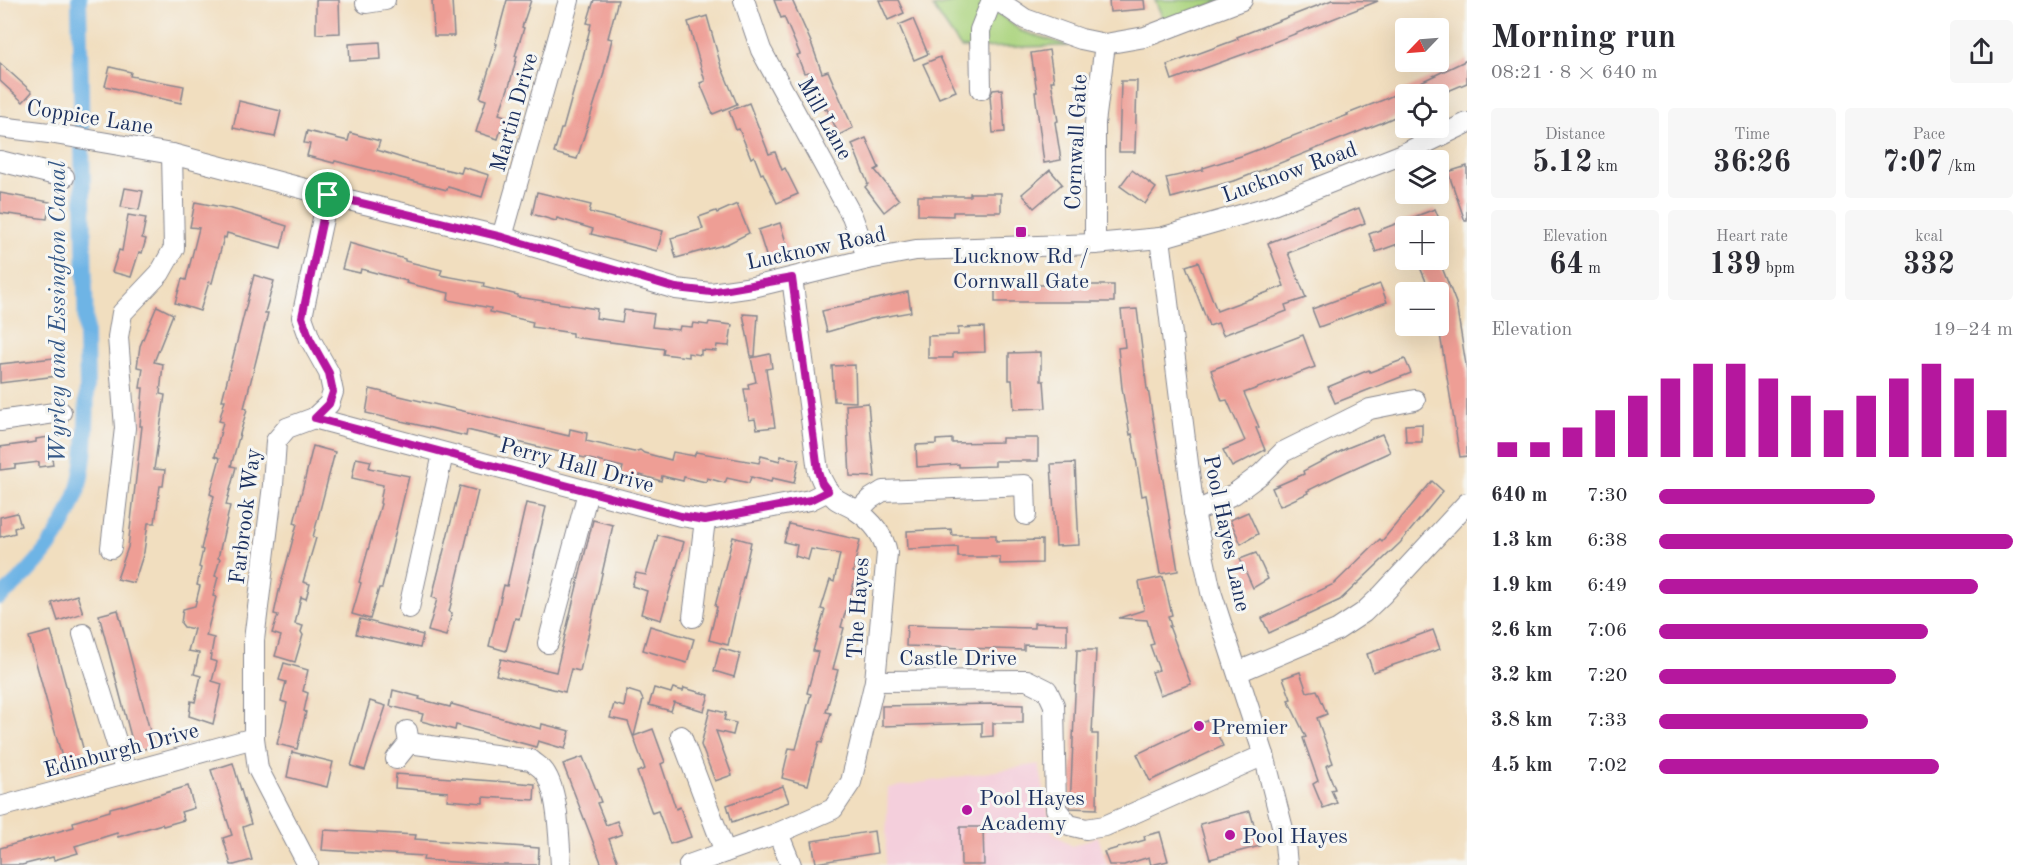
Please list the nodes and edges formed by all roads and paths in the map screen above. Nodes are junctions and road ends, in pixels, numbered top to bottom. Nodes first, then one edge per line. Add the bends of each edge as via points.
1 (569, 0) edge
2 (744, 0) edge
3 (994, 0) edge
4 (1242, 0) edge
5 (1106, 44) junction
6 (981, 89) dead end
7 (1467, 123) edge
8 (0, 127) edge
9 (172, 154) junction
10 (0, 161) edge
11 (64, 177) dead end
12 (328, 195) junction
13 (502, 237) junction
14 (1160, 238) junction
15 (1095, 244) junction
16 (868, 259) junction
17 (792, 278) junction
18 (1415, 400) dead end
19 (61, 412) dead end
20 (315, 418) junction
21 (0, 421) edge
22 (442, 454) junction
23 (828, 491) junction
24 (588, 492) junction
25 (1466, 509) edge
26 (858, 511) junction
27 (1194, 512) junction
28 (1026, 515) dead end
29 (705, 520) junction
30 (111, 548) dead end
31 (408, 611) dead end
32 (691, 618) dead end
33 (83, 634) dead end
34 (549, 648) dead end
35 (1238, 672) junction
36 (875, 681) junction
37 (682, 731) dead end
38 (254, 738) junction
39 (1264, 755) junction
40 (396, 759) dead end
41 (126, 773) junction
42 (0, 807) edge
43 (778, 833) junction
44 (725, 852) junction
45 (308, 865) edge
46 (561, 865) edge
47 (689, 865) edge
48 (791, 865) edge
49 (1287, 865) edge

1 - 13 street, Martin Drive
2 - 16 street, Mill Lane via 761,50 852,216
3 - 5 street via 1025,19
3 - 6 street via 980,30
4 - 5 street via 1145,37
5 - 15 street, Cornwall Gate via 1095,123
7 - 14 street, Lucknow Road via 1403,154 1268,207
8 - 9 street, Coppice Lane
9 - 12 street, Lucknow Road
9 - 30 street via 174,248 160,273 122,313 118,337 124,428
10 - 11 street
12 - 13 street, Lucknow Road
12 - 20 street via 302,317 329,373 333,392 329,404
13 - 17 street, Lucknow Road via 676,288 711,292
14 - 15 street, Lucknow Road
14 - 27 street, Pool Hayes Lane
15 - 16 street, Lucknow Road via 916,250
16 - 17 street, Lucknow Road
17 - 23 street via 818,471
18 - 27 street via 1370,409 1283,452 1234,494
19 - 21 street
20 - 22 street, Perry Hall Drive
20 - 38 street, Farbrook Way via 287,428 276,441 254,640
22 - 24 street, Perry Hall Drive
22 - 31 street
23 - 26 street, The Hayes
23 - 29 street, Perry Hall Drive via 810,500
24 - 29 street, Perry Hall Drive
24 - 34 street
25 - 35 street via 1363,613 1337,630
26 - 28 street via 883,491 1024,485
26 - 36 street, The Hayes via 885,540 887,553
27 - 35 street, Pool Hayes Lane via 1211,592
29 - 32 street
33 - 41 street
35 - 39 street, Pool Hayes Lane
36 - 39 street, Castle Drive via 1027,680 1047,690 1054,705 1056,809 1069,825 1086,829 1105,826
36 - 43 street, The Hayes via 851,782 833,809
37 - 44 street
38 - 41 street, Edinburgh Drive
38 - 45 street via 258,769
39 - 49 street, Pool Hayes Lane via 1284,833
40 - 46 street via 408,737 531,760 543,770 553,791
41 - 42 street, Edinburgh Drive
43 - 44 street, The Hayes
43 - 48 street
44 - 47 street, The Hayes

